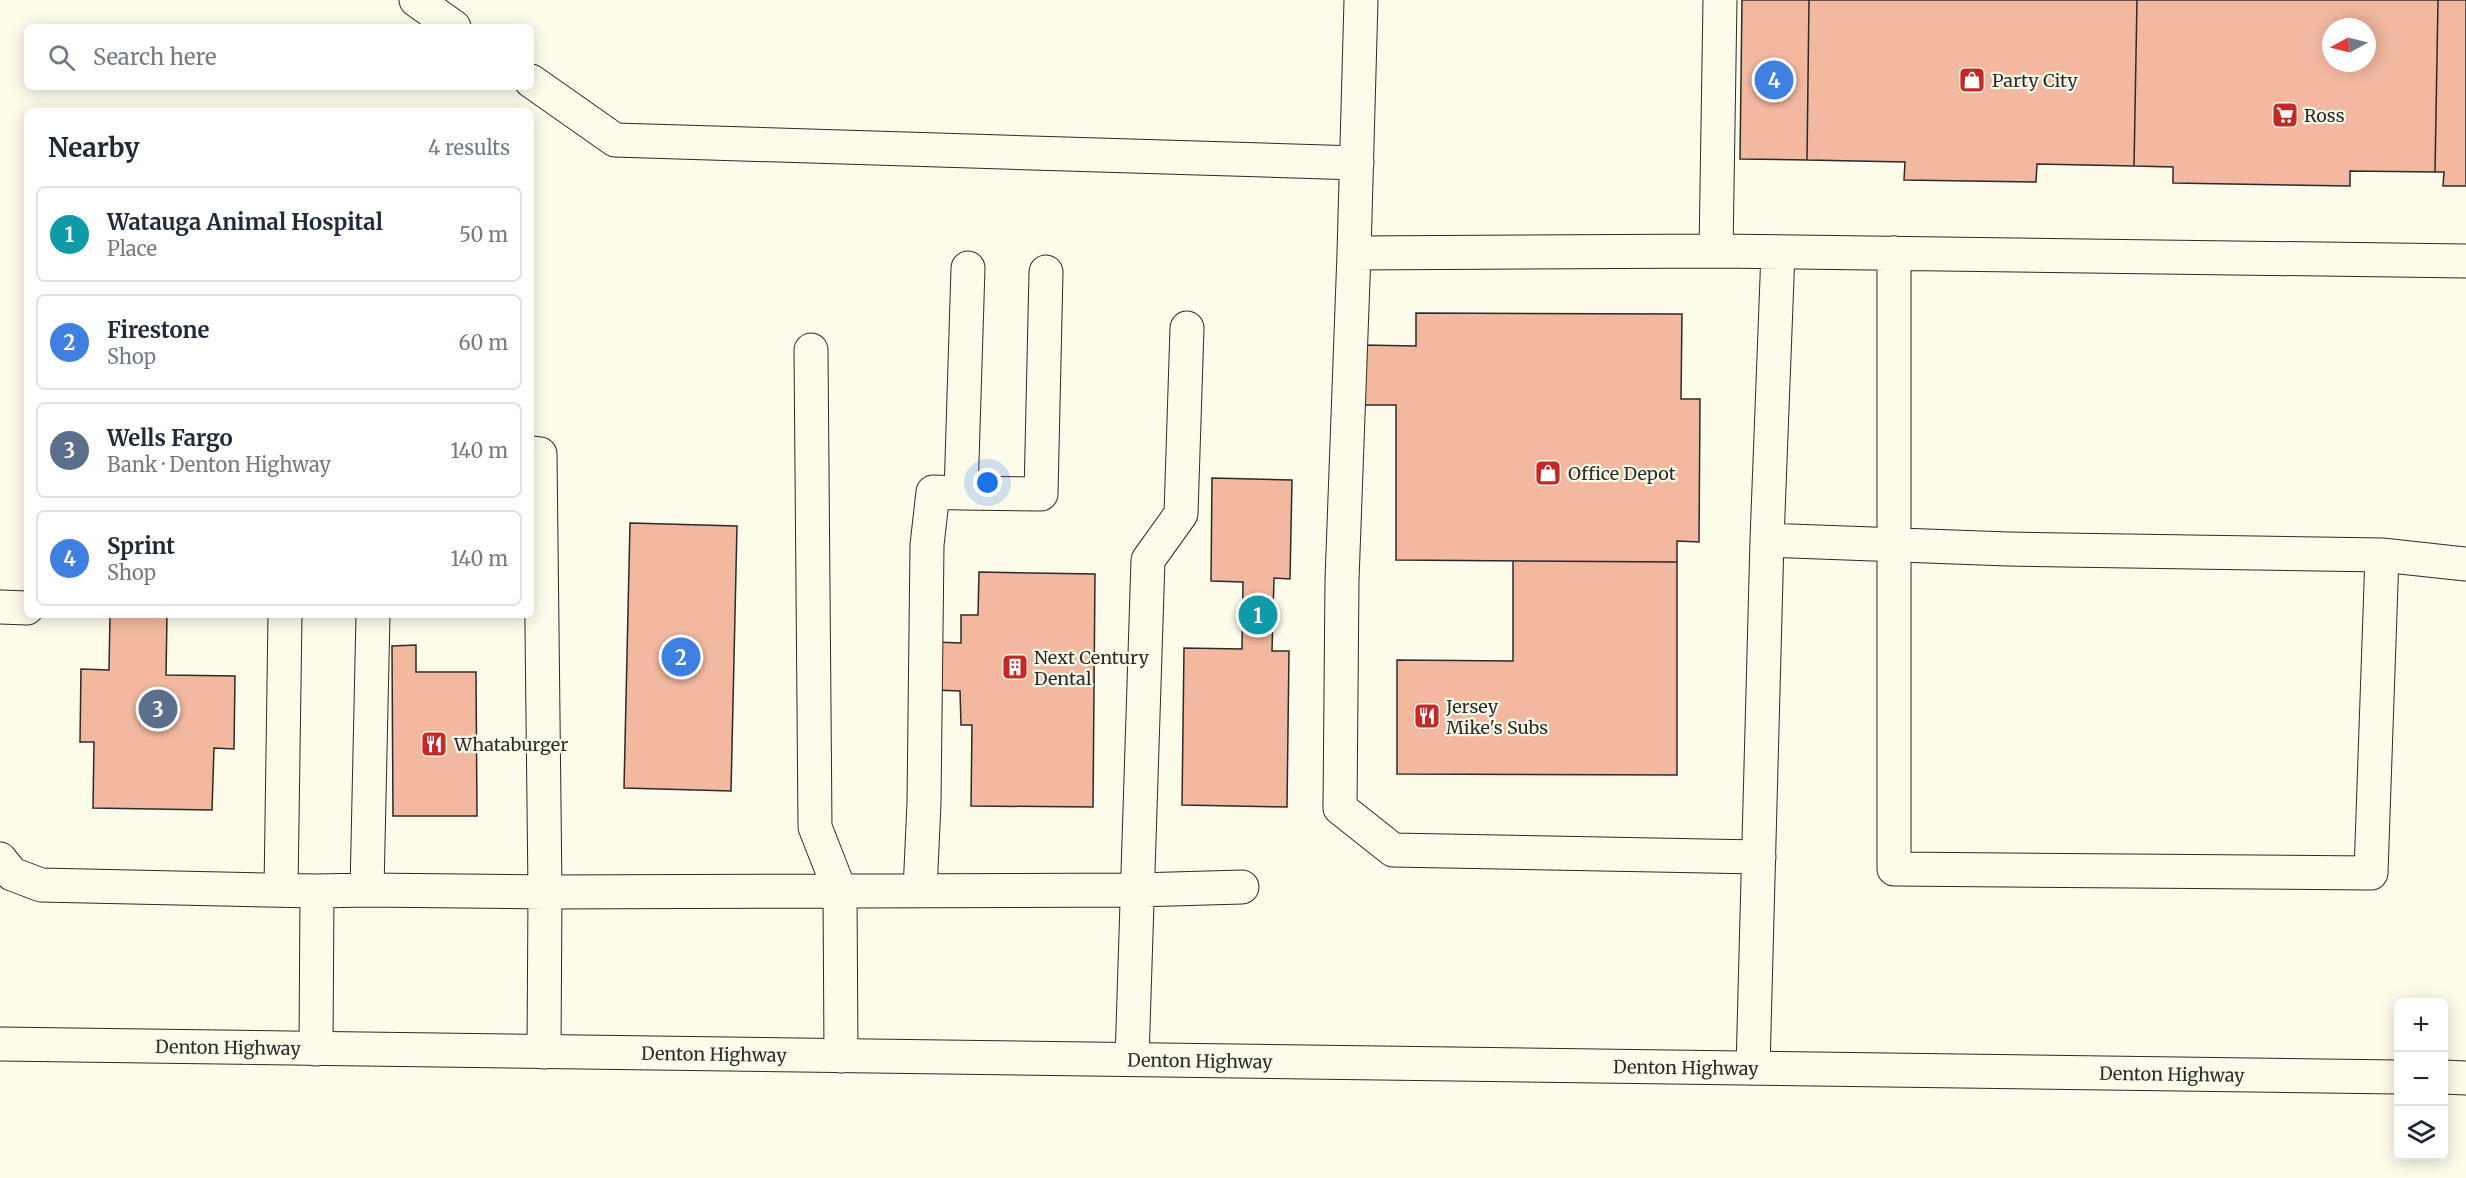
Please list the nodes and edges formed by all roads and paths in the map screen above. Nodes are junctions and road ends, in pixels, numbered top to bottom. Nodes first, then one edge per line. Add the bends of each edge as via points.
1 (416, 0) edge
2 (1361, 0) edge
3 (1720, 0) edge
4 (450, 24) edge
5 (534, 83) edge
6 (1357, 163) junction
7 (1716, 251) junction
8 (1778, 252) junction
9 (1354, 253) junction
10 (1894, 254) junction
11 (2466, 261) edge
12 (968, 268) dead end
13 (1046, 272) dead end
14 (1187, 328) dead end
15 (811, 350) dead end
16 (534, 453) edge
17 (961, 493) junction
18 (1767, 540) junction
19 (1895, 545) junction
20 (2382, 555) junction
21 (2466, 564) edge
22 (0, 607) edge
23 (24, 608) edge
24 (285, 618) edge
25 (373, 618) edge
26 (1759, 857) junction
27 (0, 859) edge
28 (1242, 887) dead end
29 (281, 890) junction
30 (367, 890) junction
31 (1137, 890) junction
32 (318, 891) junction
33 (840, 891) junction
34 (920, 891) junction
35 (545, 892) junction
36 (0, 1044) edge
37 (316, 1049) junction
38 (544, 1052) junction
39 (841, 1056) junction
40 (1132, 1059) junction
41 (1753, 1068) junction
42 (2394, 1077) edge
43 (2448, 1077) edge
44 (2466, 1078) edge

1 - 4 main road
2 - 6 main road
3 - 7 main road
5 - 6 main road via 615,140
6 - 9 main road
7 - 8 main road
7 - 9 main road
8 - 10 main road
8 - 18 main road
9 - 26 main road via 1342,580 1340,808 1393,850
10 - 11 main road
10 - 19 main road
12 - 17 main road
13 - 17 main road via 1041,494
14 - 31 main road via 1181,514 1148,560
15 - 33 main road via 815,826
16 - 35 main road via 540,454
17 - 34 main road via 933,492 927,545
18 - 19 main road
18 - 26 main road
19 - 20 main road
19 - 20 main road via 1894,869 2371,873
20 - 21 main road
22 - 23 main road
24 - 29 main road
25 - 30 main road
26 - 41 main road
27 - 29 main road via 12,874 41,885
28 - 31 main road
29 - 32 main road
30 - 32 main road
30 - 35 main road
31 - 34 main road
31 - 40 main road
32 - 37 main road
33 - 34 main road
33 - 35 main road
33 - 39 main road
35 - 38 main road
36 - 37 main road, Denton Highway
37 - 38 main road, Denton Highway
38 - 39 main road, Denton Highway
39 - 40 main road, Denton Highway
40 - 41 main road, Denton Highway
41 - 42 main road, Denton Highway
43 - 44 main road

